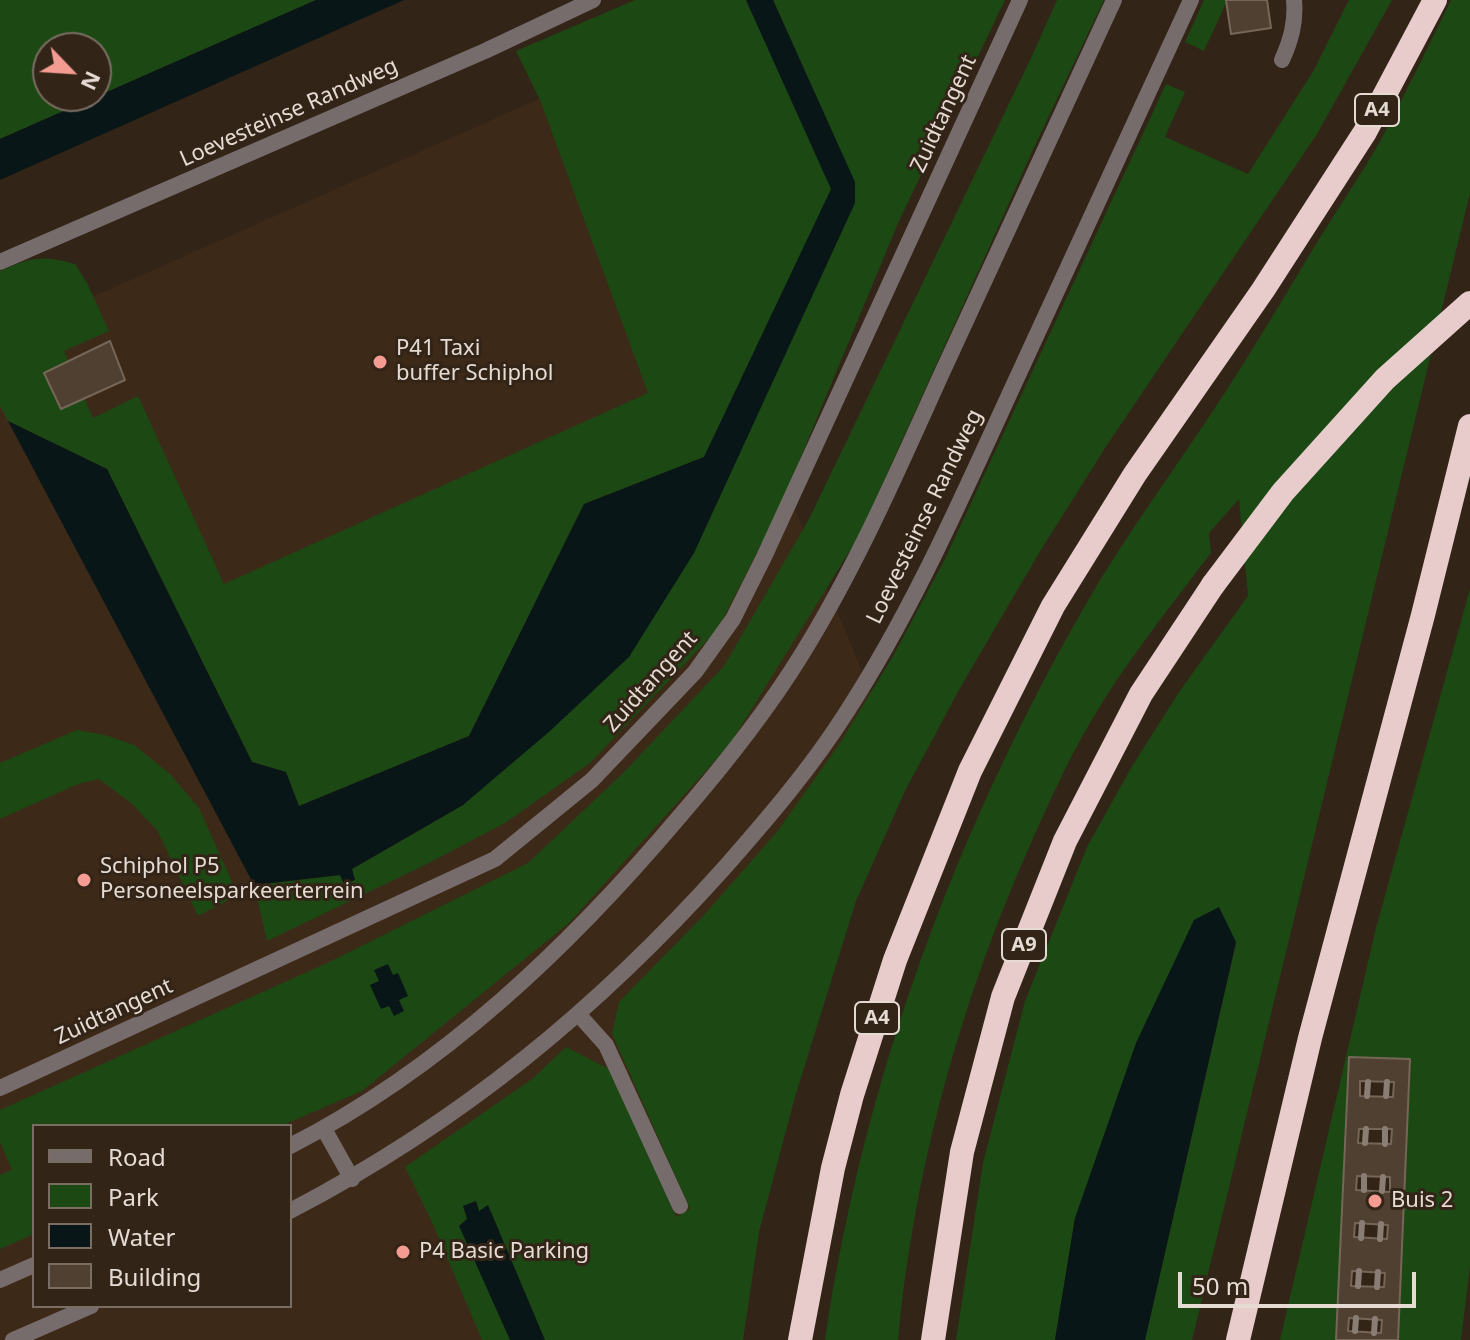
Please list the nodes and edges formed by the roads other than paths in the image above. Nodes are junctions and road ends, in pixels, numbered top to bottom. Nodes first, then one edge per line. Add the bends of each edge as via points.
1 (593, 0) edge
2 (1020, 0) edge
3 (1114, 0) edge
4 (1191, 0) edge
5 (1294, 0) edge
6 (1435, 0) edge
7 (1282, 60) dead end
8 (0, 262) edge
9 (1470, 303) edge
10 (1470, 426) edge
11 (579, 1015) junction
12 (0, 1088) edge
13 (324, 1129) junction
14 (292, 1145) edge
15 (352, 1179) junction
16 (680, 1206) dead end
17 (292, 1210) edge
18 (32, 1266) edge
19 (0, 1280) edge
20 (86, 1308) edge
21 (13, 1340) edge
22 (800, 1340) edge
23 (933, 1340) edge
24 (1238, 1340) edge

1 - 8 street, Loevesteinse Randweg
2 - 12 street, Zuidtangent via 764,557 733,619 695,672 592,780 495,859
3 - 13 street, Loevesteinse Randweg via 862,548 793,668 729,759 638,866 539,968 438,1053
4 - 11 street, Loevesteinse Randweg via 915,598 845,715 775,811 682,915
5 - 7 street via 1291,41
6 - 22 highway, A4 via 1365,132 1135,474 1053,606 970,771 895,960 852,1095
9 - 23 highway, A9, bridge via 1385,379 1283,492 1141,694 1065,841 1003,997 962,1152
10 - 24 highway via 1310,1038
11 - 15 street, Loevesteinse Randweg via 472,1101
11 - 16 street via 606,1045
13 - 14 street, Loevesteinse Randweg
13 - 15 street
15 - 17 street, Loevesteinse Randweg
18 - 19 street
20 - 21 street

